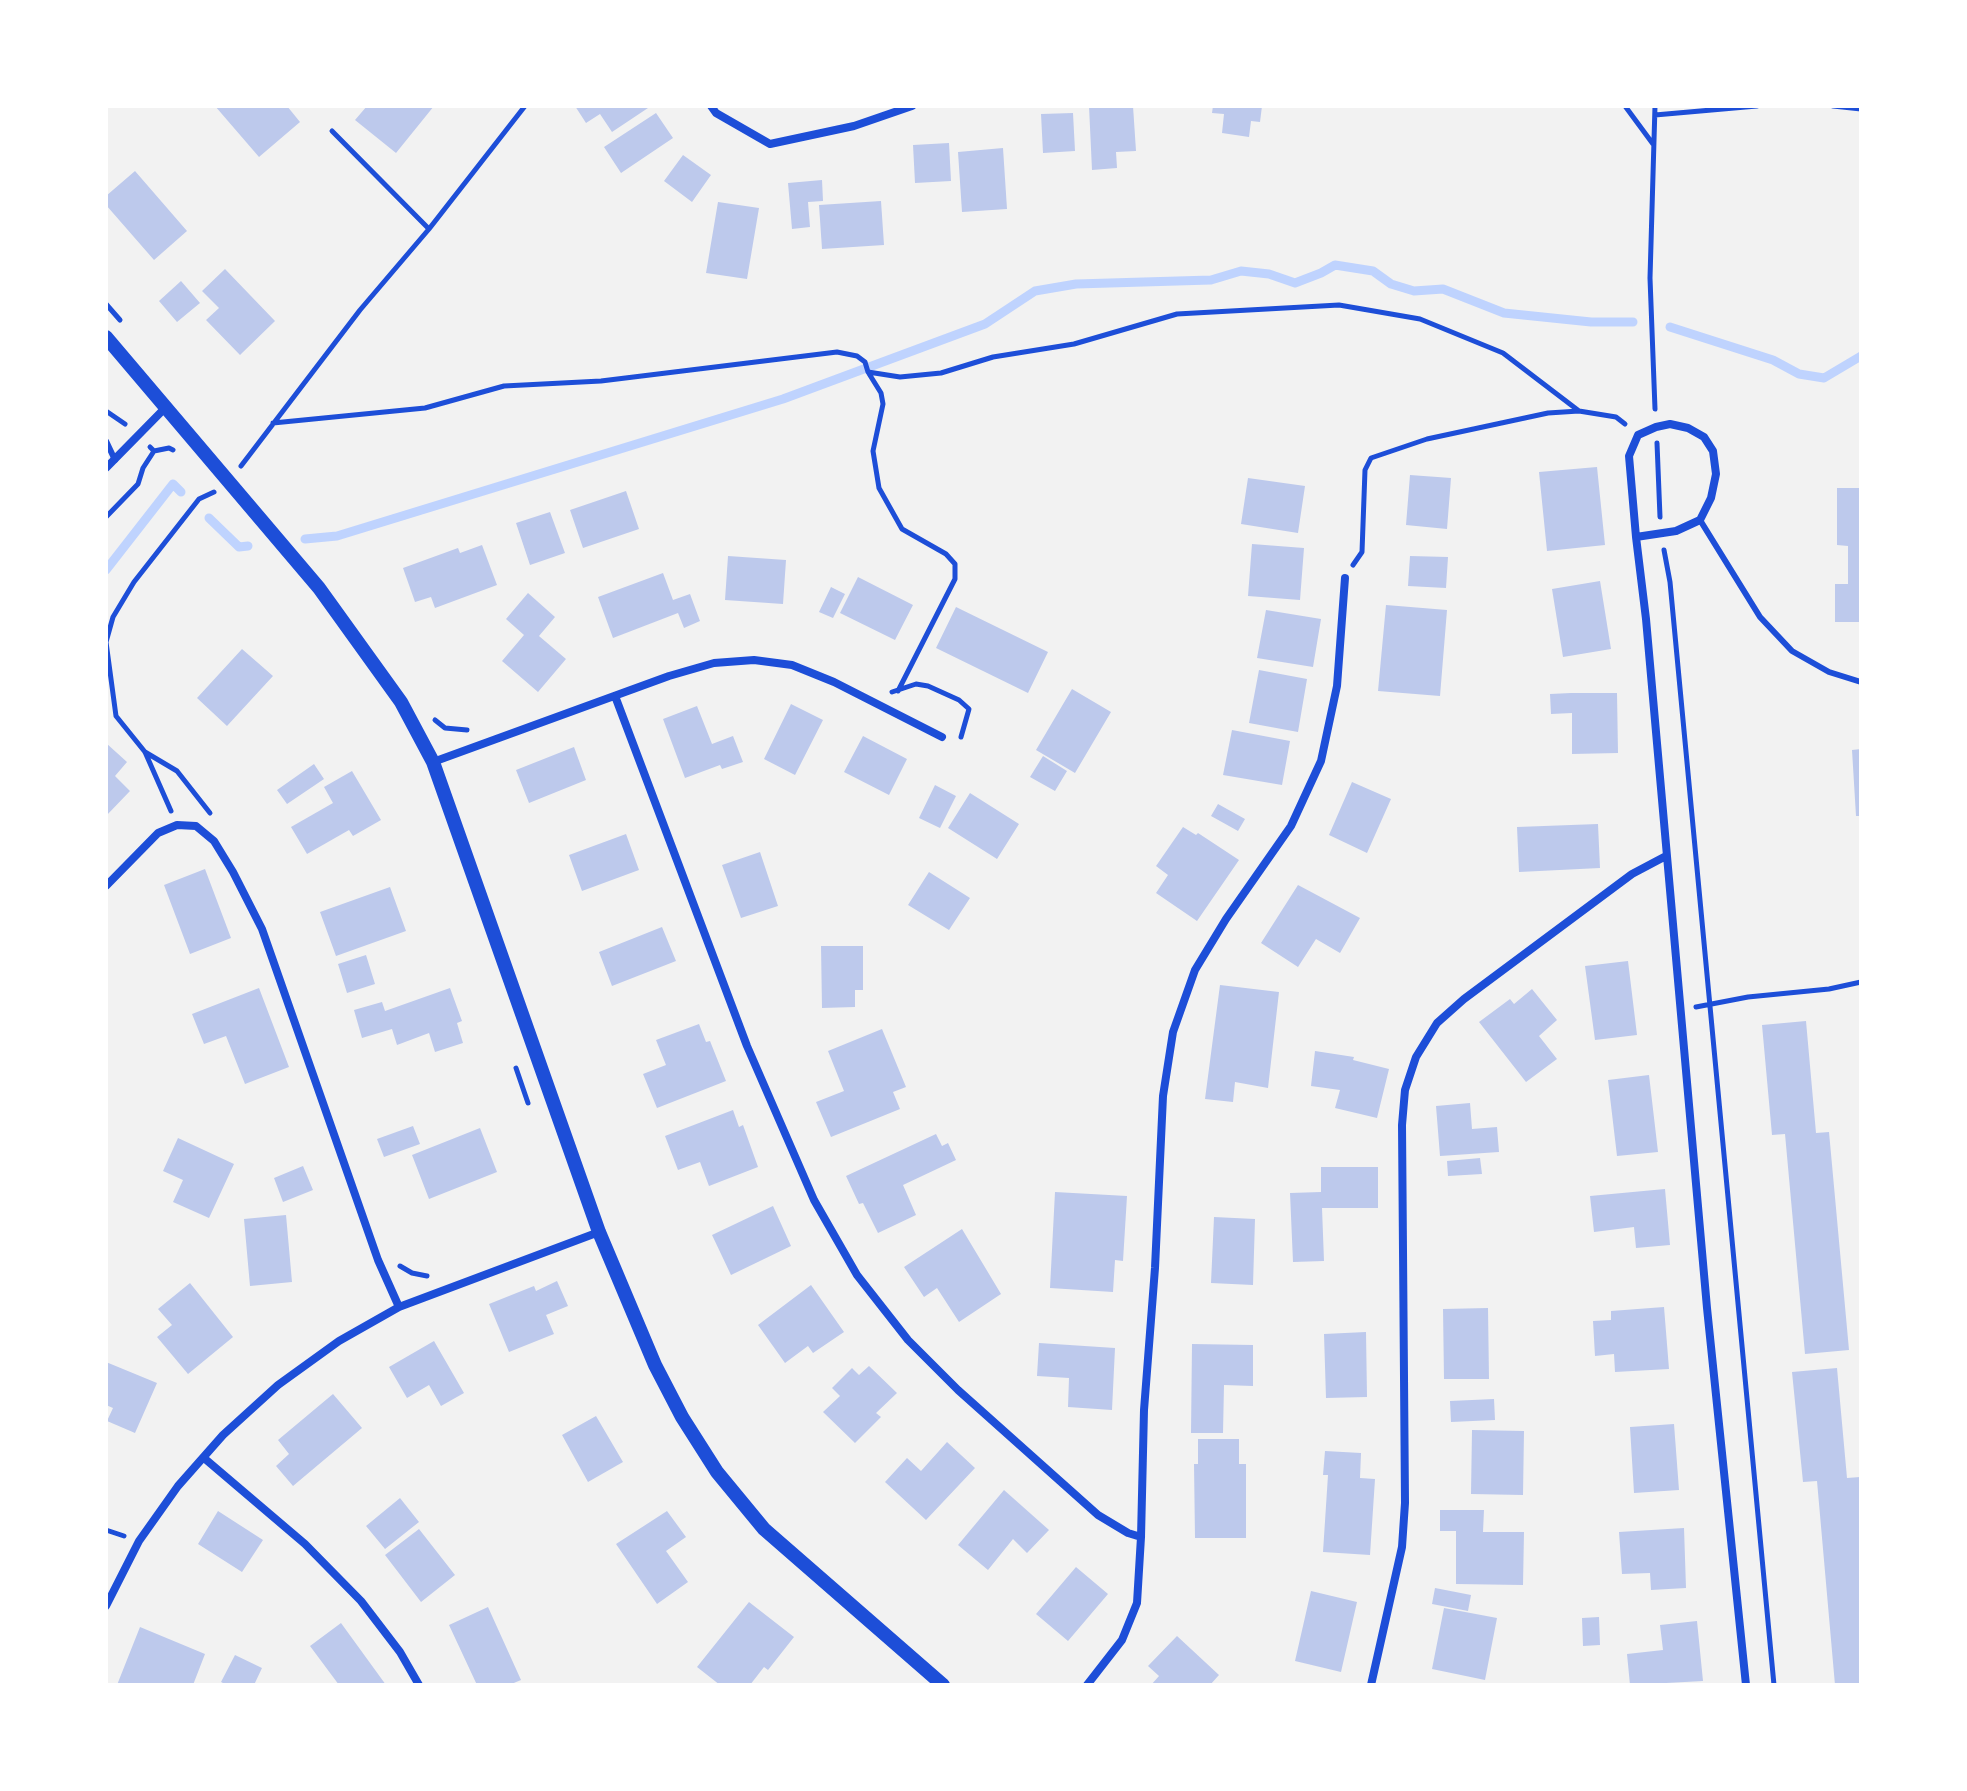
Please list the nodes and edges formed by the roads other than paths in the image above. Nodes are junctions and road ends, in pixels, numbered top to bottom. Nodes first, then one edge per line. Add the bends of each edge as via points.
1 (711, 106) edge
2 (912, 106) edge
3 (106, 337) edge
4 (166, 407) junction
5 (106, 441) edge
6 (115, 460) junction
7 (106, 468) edge
8 (1700, 520) junction
9 (1636, 537) junction
10 (1345, 578) road end
11 (1861, 682) edge
12 (615, 696) junction
13 (942, 737) dead end
14 (433, 762) junction
15 (1666, 856) junction
16 (106, 886) edge
17 (599, 1232) junction
18 (399, 1307) junction
19 (204, 1458) junction
20 (1141, 1537) junction
21 (106, 1606) edge
22 (419, 1685) edge
23 (943, 1685) edge
24 (1087, 1685) edge
25 (1371, 1685) edge
26 (1746, 1685) edge

1 - 2 street via 770,144 854,126
3 - 4 street
4 - 6 street
4 - 14 street via 362,645
5 - 6 lane
6 - 7 street
8 - 9 street via 1661,535
8 - 9 street via 1716,474 1713,451 1704,437 1688,428 1656,427 1638,435 1629,456
8 - 11 lane via 1760,617 1792,651
9 - 15 street
10 - 20 street via 1337,686 1321,761 1291,826 1195,970 1173,1032 1163,1096
12 - 13 street via 714,663 754,660 792,665 834,682
12 - 14 street
12 - 20 street via 747,1046 814,1200 857,1275 908,1340 958,1390 1098,1515
14 - 17 street
15 - 25 street via 1632,874 1464,999 1437,1023 1416,1057 1405,1090 1402,1125 1402,1547
15 - 26 street
16 - 18 street via 158,833 177,825 196,826 214,841 262,929
17 - 18 street
17 - 23 street via 655,1365 717,1472 764,1529
18 - 19 street via 278,1385
19 - 21 street via 139,1541
19 - 22 street via 305,1544 361,1601
20 - 24 street via 1137,1603 1122,1640

